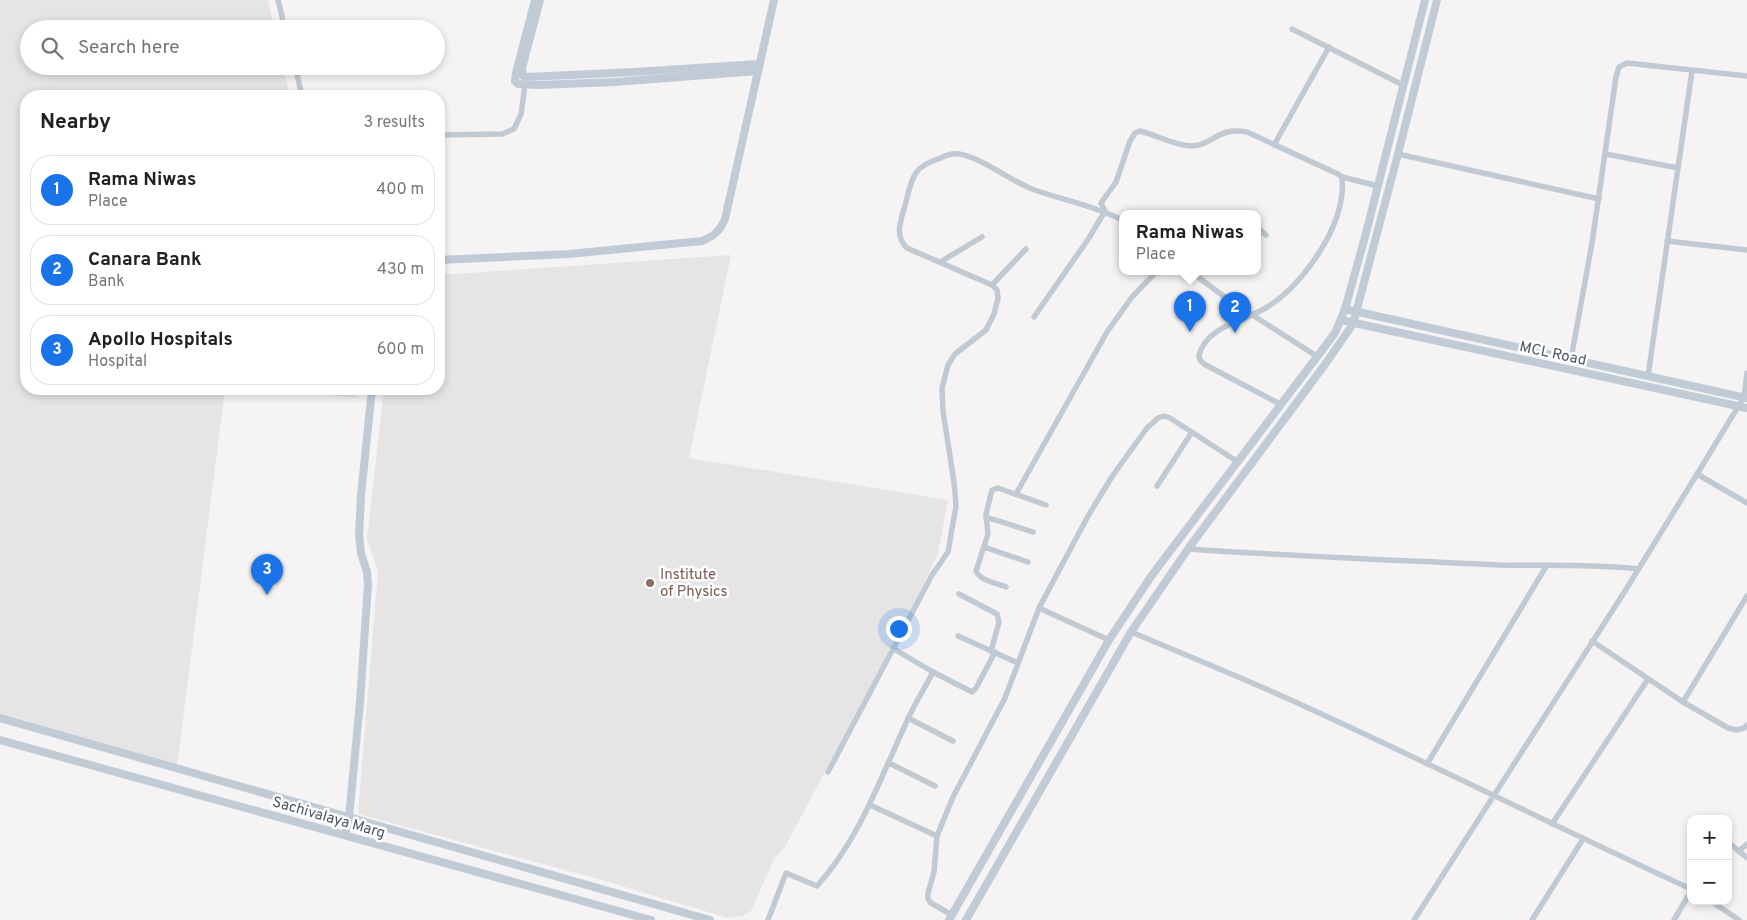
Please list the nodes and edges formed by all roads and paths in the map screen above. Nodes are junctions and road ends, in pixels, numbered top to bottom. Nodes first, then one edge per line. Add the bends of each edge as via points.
1 (278, 0) edge
2 (535, 0) edge
3 (540, 0) edge
4 (774, 0) edge
5 (1425, 0) edge
6 (1437, 0) edge
7 (283, 20) edge
8 (1292, 28) dead end
9 (1329, 47) junction
10 (758, 67) junction
11 (1692, 71) junction
12 (297, 75) edge
13 (1747, 76) edge
14 (525, 85) junction
15 (1403, 85) junction
16 (301, 90) edge
17 (445, 135) edge
18 (1274, 145) junction
19 (1398, 154) junction
20 (1606, 154) junction
21 (1678, 168) junction
22 (1342, 178) junction
23 (1378, 186) junction
24 (1598, 200) junction
25 (1105, 211) junction
26 (1119, 218) edge
27 (1261, 230) edge
28 (1266, 234) dead end
29 (982, 237) dead end
30 (1667, 241) junction
31 (1026, 249) dead end
32 (1747, 250) edge
33 (445, 260) edge
34 (940, 262) junction
35 (1153, 275) edge
36 (1195, 275) edge
37 (992, 285) junction
38 (1345, 309) junction
39 (1357, 312) junction
40 (1252, 314) junction
41 (1034, 317) dead end
42 (1341, 320) junction
43 (1353, 324) junction
44 (1318, 357) junction
45 (1571, 359) junction
46 (1747, 373) edge
47 (1648, 376) junction
48 (371, 395) edge
49 (1745, 397) edge
50 (1280, 404) junction
51 (1738, 406) junction
52 (1747, 408) edge
53 (1192, 432) junction
54 (1238, 462) junction
55 (1697, 474) junction
56 (1157, 486) dead end
57 (1016, 494) junction
58 (1747, 503) edge
59 (1046, 505) dead end
60 (986, 517) junction
61 (1033, 532) dead end
62 (984, 547) junction
63 (1188, 549) junction
64 (1028, 562) dead end
65 (1547, 565) junction
66 (1638, 570) junction
67 (1154, 572) junction
68 (1166, 581) junction
69 (1006, 587) dead end
70 (959, 594) dead end
71 (1747, 596) edge
72 (1039, 608) junction
73 (1131, 632) junction
74 (958, 636) dead end
75 (1109, 640) junction
76 (1592, 641) junction
77 (894, 649) junction
78 (993, 652) junction
79 (1018, 663) junction
80 (934, 672) junction
81 (1648, 679) junction
82 (1683, 702) junction
83 (0, 718) edge
84 (908, 718) junction
85 (1747, 725) edge
86 (0, 740) edge
87 (953, 741) dead end
88 (889, 763) junction
89 (1427, 764) junction
90 (828, 772) dead end
91 (935, 786) dead end
92 (1495, 795) junction
93 (870, 805) junction
94 (349, 817) junction
95 (1552, 824) junction
96 (345, 836) junction
97 (937, 836) junction
98 (1583, 839) junction
99 (1747, 844) edge
100 (1732, 845) edge
101 (1739, 851) junction
102 (1747, 858) edge
103 (1687, 888) edge
104 (1687, 897) edge
105 (1717, 905) edge
106 (951, 918) edge
107 (652, 920) edge
108 (710, 920) edge
109 (768, 920) edge
110 (966, 920) edge
111 (1414, 920) edge
112 (1532, 920) edge
113 (1674, 920) edge
114 (1739, 920) edge

1 - 7 street
2 - 14 main road via 515,78 516,83
3 - 10 main road via 522,68 523,76
4 - 10 main road
5 - 15 main road
6 - 19 main road
8 - 9 street
9 - 15 street
9 - 18 street
10 - 14 main road via 615,82
10 - 33 main road via 725,219 721,229 712,237 568,254
11 - 13 street
11 - 20 street via 1628,63 1619,67
11 - 21 street
12 - 16 street
14 - 17 street via 521,114 514,129 502,134
15 - 23 main road
18 - 22 street
18 - 25 street via 1236,130 1223,132 1203,144 1192,146 1140,131 1130,141 1116,182 1101,203
19 - 24 street
19 - 39 main road
20 - 21 street
20 - 24 street
21 - 30 street
22 - 23 street
22 - 40 street via 1335,220 1313,262 1278,300
23 - 38 main road
24 - 45 street
25 - 26 street
25 - 34 street via 1020,184 982,162 953,153 926,163 915,172 899,230 901,242 907,248
25 - 41 street
27 - 28 street
29 - 34 street
30 - 32 street
30 - 47 street
31 - 37 street
34 - 37 street
35 - 57 street via 1132,297 1107,332
36 - 40 street
37 - 77 street via 998,298 994,314 986,330 955,354 948,365 942,388 956,506 948,552 932,575
38 - 39 main road, MCL Road
38 - 42 main road
39 - 43 main road
39 - 45 main road, MCL Road
40 - 44 street
40 - 50 street via 1210,336 1200,351 1200,360
42 - 43 main road, MCL Road
42 - 44 main road
43 - 51 main road, MCL Road
43 - 63 main road
44 - 50 main road
45 - 47 main road, MCL Road
46 - 49 street
47 - 49 main road, MCL Road
48 - 94 main road via 359,535 368,584
49 - 51 street
50 - 54 main road
51 - 52 main road, MCL Road
51 - 55 street
53 - 54 street
53 - 56 street
53 - 72 street via 1164,416 1147,428 1093,507
54 - 67 main road
55 - 58 street
55 - 66 street
57 - 59 street
57 - 60 street via 994,488 989,496
60 - 61 street
60 - 62 street via 988,534
62 - 64 street
62 - 69 street via 976,568 977,575
63 - 65 street
63 - 68 main road
65 - 66 street
65 - 89 street
66 - 76 street
67 - 68 main road
67 - 75 main road
68 - 73 main road
70 - 78 street via 997,614 999,622
71 - 82 street
72 - 75 street
72 - 79 street
73 - 89 street via 1290,700
73 - 110 main road
74 - 78 street
75 - 106 main road
76 - 81 street
76 - 92 street
77 - 80 street
77 - 90 street
78 - 79 street
78 - 80 street via 972,692
79 - 97 street via 1005,698 953,797
80 - 84 street
81 - 82 street
81 - 95 street
82 - 85 street via 1728,728 1737,730
83 - 94 main road
84 - 87 street
84 - 88 street
86 - 96 main road, Sachivalaya Marg
88 - 91 street
88 - 93 street
89 - 92 street
92 - 95 street
92 - 111 street
93 - 97 street
93 - 109 street via 843,853 817,886 786,873
94 - 96 main road
94 - 108 main road
95 - 98 street
96 - 107 main road, Sachivalaya Marg
97 - 106 street via 928,899
98 - 103 street
98 - 112 street
99 - 101 street
100 - 101 street
101 - 102 street
104 - 113 street
105 - 114 street

